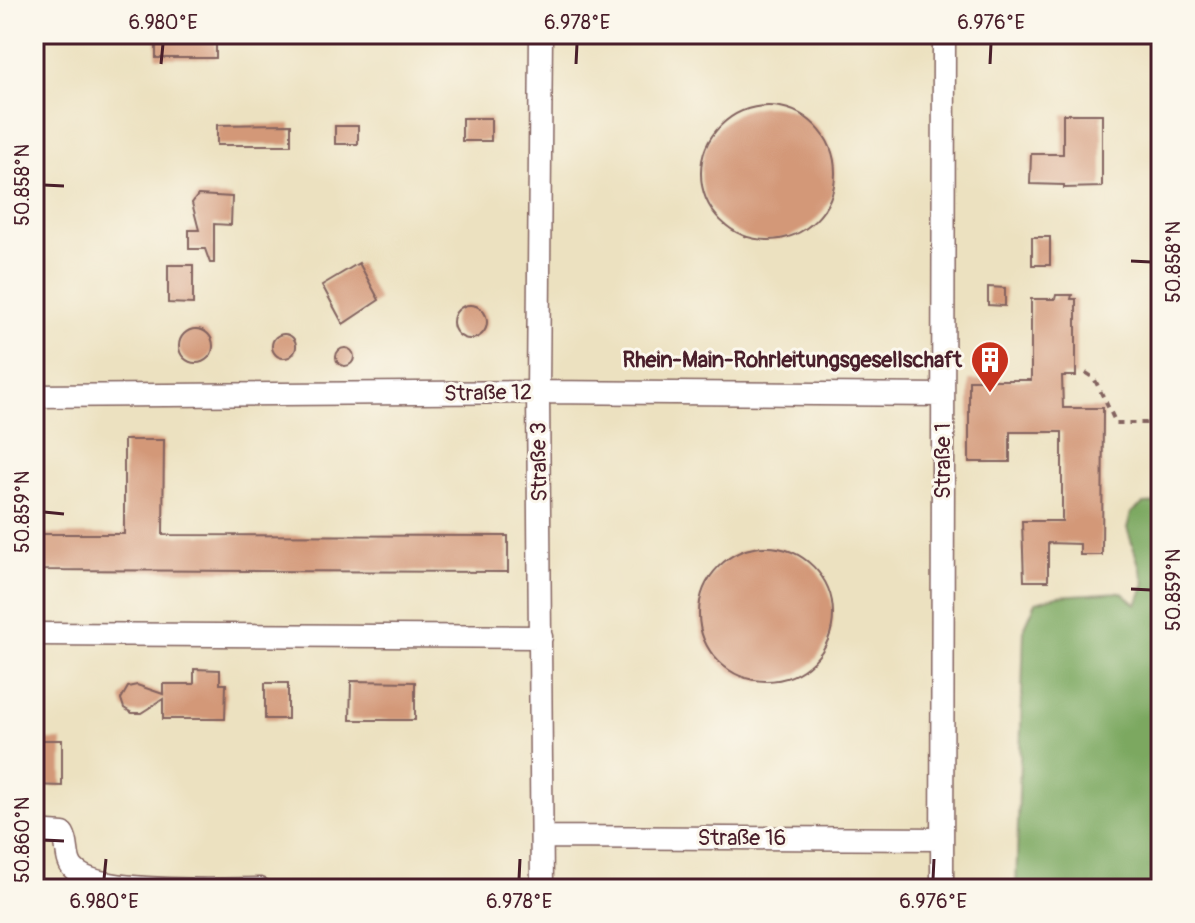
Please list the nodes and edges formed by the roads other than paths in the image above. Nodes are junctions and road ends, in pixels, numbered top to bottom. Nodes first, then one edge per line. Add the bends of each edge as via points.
1 (541, 34) edge
2 (944, 34) edge
3 (538, 392) junction
4 (943, 395) junction
5 (34, 396) edge
6 (34, 634) edge
7 (541, 637) junction
8 (34, 832) edge
9 (543, 837) junction
10 (942, 839) junction
11 (155, 889) edge
12 (260, 889) edge
13 (542, 889) edge
14 (942, 889) edge

1 - 3 lane, Straße 3
2 - 4 lane, Straße 1
3 - 4 lane, Straße 12
3 - 5 lane, Straße 12
3 - 7 lane, Straße 3
4 - 10 lane, Straße 1
6 - 7 lane
7 - 9 lane, Straße 3
8 - 11 lane via 63,834 71,867 82,876
9 - 10 lane, Straße 16
9 - 13 lane, Straße 3
10 - 14 lane, Straße 1
11 - 12 lane

